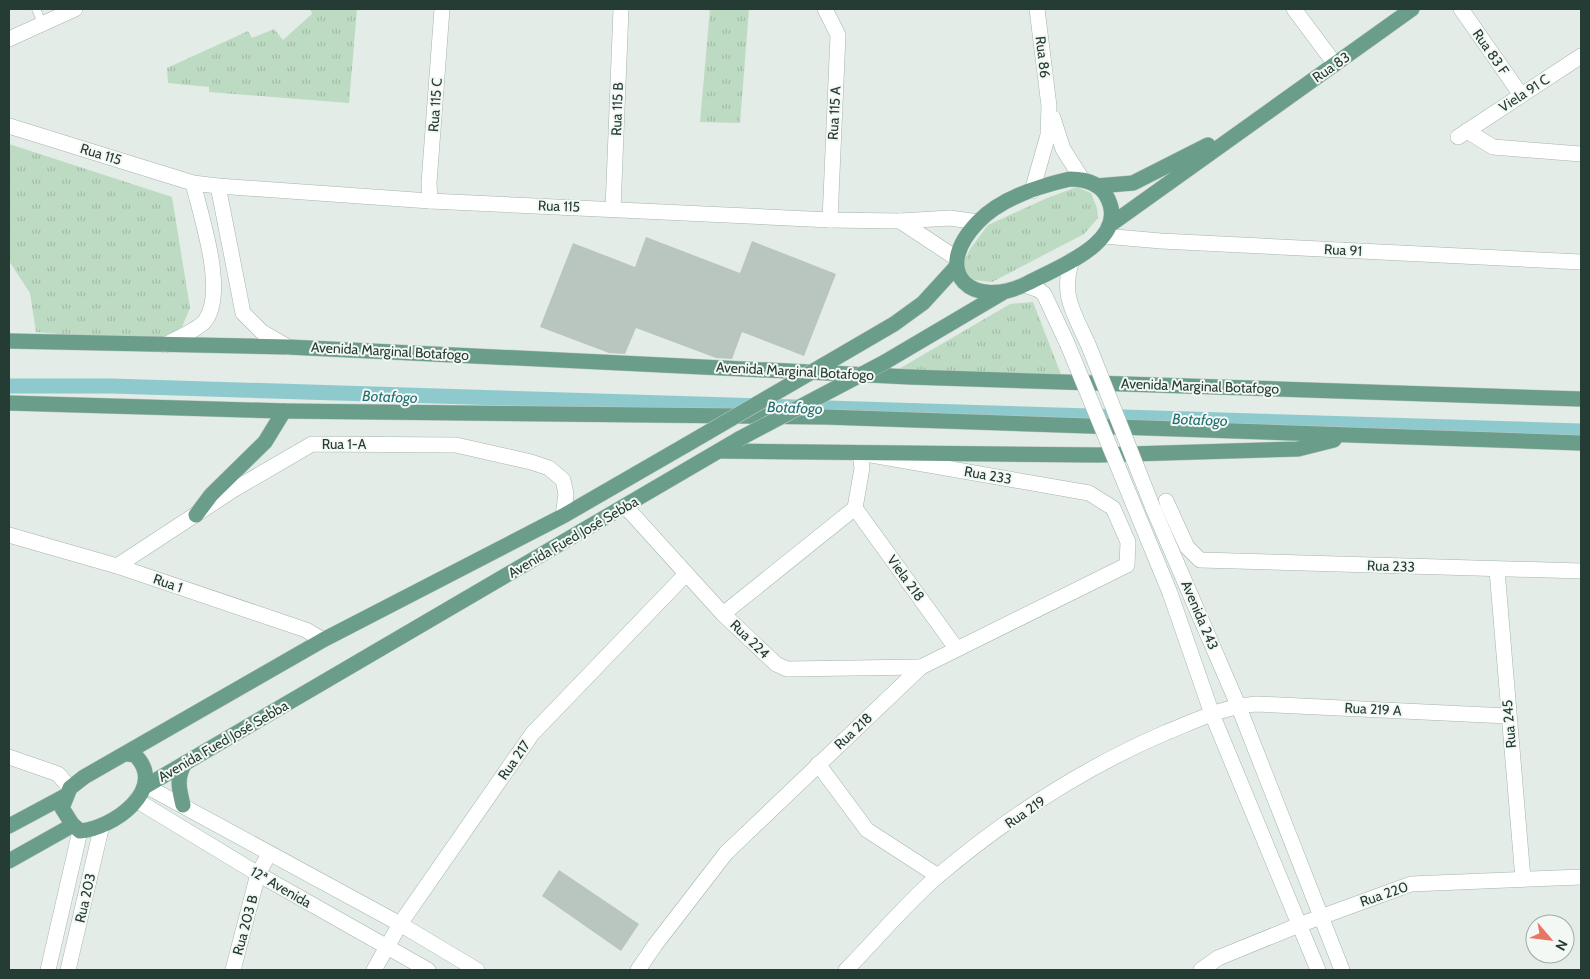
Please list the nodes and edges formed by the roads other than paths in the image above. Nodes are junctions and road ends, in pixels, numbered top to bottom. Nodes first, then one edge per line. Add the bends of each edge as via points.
1 (36, 9) edge
2 (75, 9) edge
3 (442, 9) edge
4 (621, 9) edge
5 (826, 9) edge
6 (1036, 9) edge
7 (1294, 9) edge
8 (1412, 9) edge
9 (1461, 9) edge
10 (43, 25) junction
11 (9, 39) edge
12 (1581, 56) edge
13 (1335, 64) junction
14 (1521, 95) junction
15 (1049, 106) junction
16 (1249, 124) junction
17 (9, 126) edge
18 (1581, 154) edge
19 (1082, 179) junction
20 (194, 183) junction
21 (218, 186) junction
22 (1097, 186) junction
23 (1032, 191) junction
24 (430, 201) junction
25 (613, 209) junction
26 (830, 220) junction
27 (900, 222) junction
28 (978, 222) junction
29 (1107, 230) junction
30 (1072, 260) junction
31 (1581, 262) edge
32 (956, 263) junction
33 (1024, 285) junction
34 (1002, 292) junction
35 (9, 340) edge
36 (165, 345) junction
37 (288, 346) junction
38 (1581, 399) edge
39 (9, 403) edge
40 (284, 411) junction
41 (1350, 436) junction
42 (1581, 443) edge
43 (681, 449) junction
44 (719, 451) junction
45 (860, 453) junction
46 (1160, 504) junction
47 (625, 506) junction
48 (855, 508) junction
49 (196, 515) junction
50 (563, 516) junction
51 (9, 535) edge
52 (1127, 564) joint
53 (117, 566) junction
54 (1497, 570) junction
55 (1581, 571) edge
56 (686, 574) junction
57 (723, 614) junction
58 (323, 640) junction
59 (956, 648) junction
60 (921, 667) junction
61 (1238, 705) junction
62 (1212, 714) junction
63 (1508, 716) junction
64 (128, 754) junction
65 (9, 757) edge
66 (185, 763) junction
67 (818, 764) junction
68 (146, 786) junction
69 (68, 792) junction
70 (136, 800) junction
71 (183, 805) junction
72 (102, 825) junction
73 (9, 826) edge
74 (77, 828) junction
75 (269, 854) junction
76 (9, 861) edge
77 (258, 874) junction
78 (938, 876) junction
79 (1581, 877) edge
80 (1523, 879) junction
81 (1319, 917) junction
82 (400, 924) junction
83 (1299, 925) junction
84 (387, 946) junction
85 (48, 970) edge
86 (68, 970) edge
87 (233, 970) edge
88 (374, 970) edge
89 (428, 970) edge
90 (477, 970) edge
91 (638, 970) edge
92 (846, 970) edge
93 (1201, 970) edge
94 (1318, 970) edge
95 (1342, 970) edge

1 - 10 lane
2 - 10 street
3 - 24 street, Rua 115 C
4 - 25 street, Rua 115 B
5 - 26 street, Rua 115 A via 838,35
6 - 15 street, Rua 86
7 - 13 street
8 - 13 main road, Rua 83
9 - 14 street, Rua 83 F
10 - 11 street
12 - 14 street, Viela 91 C
13 - 16 main road, Rua 83
14 - 18 street, Viela 91 C via 1462,134 1493,147
15 - 19 street, Rua 86 via 1063,149
15 - 23 street, Rua 86 via 1048,135
16 - 22 main road, Rua 83 via 1133,183
16 - 29 main road, Rua 83
17 - 20 street, Rua 115
19 - 22 main road
19 - 23 main road, Avenida Fued José Sebba via 1052,183
20 - 21 street, Rua 115
20 - 36 street via 215,283 212,301 204,322
21 - 24 street, Rua 115
21 - 37 street via 243,314 262,332
22 - 29 main road via 1108,199 1112,213
23 - 28 main road, Avenida Fued José Sebba via 994,209
24 - 25 street, Rua 115
25 - 26 street, Rua 115
26 - 27 street, Rua 115
27 - 28 street, Rua 115 via 950,218
27 - 32 street
28 - 32 main road, Avenida Fued José Sebba via 964,240
29 - 30 main road, Rua 83 via 1092,248
29 - 31 street, Rua 91 via 1161,241
30 - 33 main road, Rua 83
30 - 46 street, Avenida 243, bridge via 1066,287 1072,309
32 - 34 main road via 964,283 974,289
32 - 43 main road, Avenida Fued José Sebba, bridge via 923,303 902,319
33 - 34 main road, Rua 83
33 - 62 street, Avenida 243, bridge via 1044,294 1066,343 1170,593
34 - 44 main road, Avenida Fued José Sebba, bridge via 884,362
35 - 36 main road, Avenida Marginal Botafogo
36 - 37 main road, Avenida Marginal Botafogo
37 - 38 main road, Avenida Marginal Botafogo via 910,377
39 - 40 main road
40 - 41 main road via 826,417
40 - 49 main road via 266,442 211,495
41 - 42 main road
41 - 45 main road via 1298,450 1098,455
43 - 47 main road via 631,489 623,498
43 - 50 main road, Avenida Fued José Sebba
44 - 45 main road
44 - 47 main road, Avenida Fued José Sebba
45 - 48 street via 862,468
45 - 52 street, Rua 233 via 1089,493 1113,508 1128,542
46 - 54 street, Rua 233 via 1187,547 1200,560
46 - 61 street, Avenida 243
47 - 56 street, Rua 224
47 - 66 main road, Avenida Fued José Sebba
48 - 57 street
48 - 59 street, Viela 218
49 - 50 street, Rua 1-A via 312,444 321,444 456,445 531,462 549,468 563,480 566,494
49 - 53 street, Rua 1-A
50 - 58 main road, Avenida Fued José Sebba
51 - 53 street, Rua 1
52 - 59 street, Rua 218
53 - 58 street, Rua 1 via 306,630
54 - 55 street, Rua 233
54 - 63 street, Rua 245
56 - 57 street, Rua 224
56 - 82 street, Rua 217 via 532,734
57 - 60 street, Rua 224 via 776,664 787,669
58 - 64 main road, Avenida Fued José Sebba
59 - 60 street, Rua 218
60 - 67 street, Rua 218
61 - 62 street, Rua 219
61 - 63 street, Rua 219 A
61 - 81 street, Avenida 243
62 - 78 street, Rua 219 via 1119,752 1026,809
62 - 83 street, Avenida 243
63 - 80 street, Rua 245
64 - 68 main road via 135,755 141,762 147,775
64 - 69 main road, Avenida Fued José Sebba via 107,764
65 - 69 street via 58,774
66 - 68 main road, Avenida Fued José Sebba
66 - 71 main road via 179,780
67 - 78 street via 866,830
67 - 91 street, Rua 218 via 726,853
68 - 70 main road
68 - 71 street, 12ª Avenida
69 - 73 main road
69 - 74 main road via 62,808
70 - 72 main road
70 - 77 street, 12ª Avenida
71 - 75 street, 12ª Avenida
72 - 74 main road via 95,829
72 - 86 street, Rua 203
74 - 76 main road
74 - 85 street, Rua 203
75 - 77 street, Rua 203 B
75 - 82 street, 12ª Avenida
77 - 84 street, 12ª Avenida
77 - 87 street, Rua 203 B
78 - 92 street, Rua 219
79 - 80 street, Rua 220
80 - 81 street, Rua 220 via 1412,884
81 - 83 street, Rua 220
81 - 95 street, Avenida 243
82 - 84 street, Rua 217
82 - 90 street, 12ª Avenida
83 - 93 street, Rua 220 via 1218,958
83 - 94 street, Avenida 243
84 - 88 street, Rua 217
84 - 89 street, 12ª Avenida

